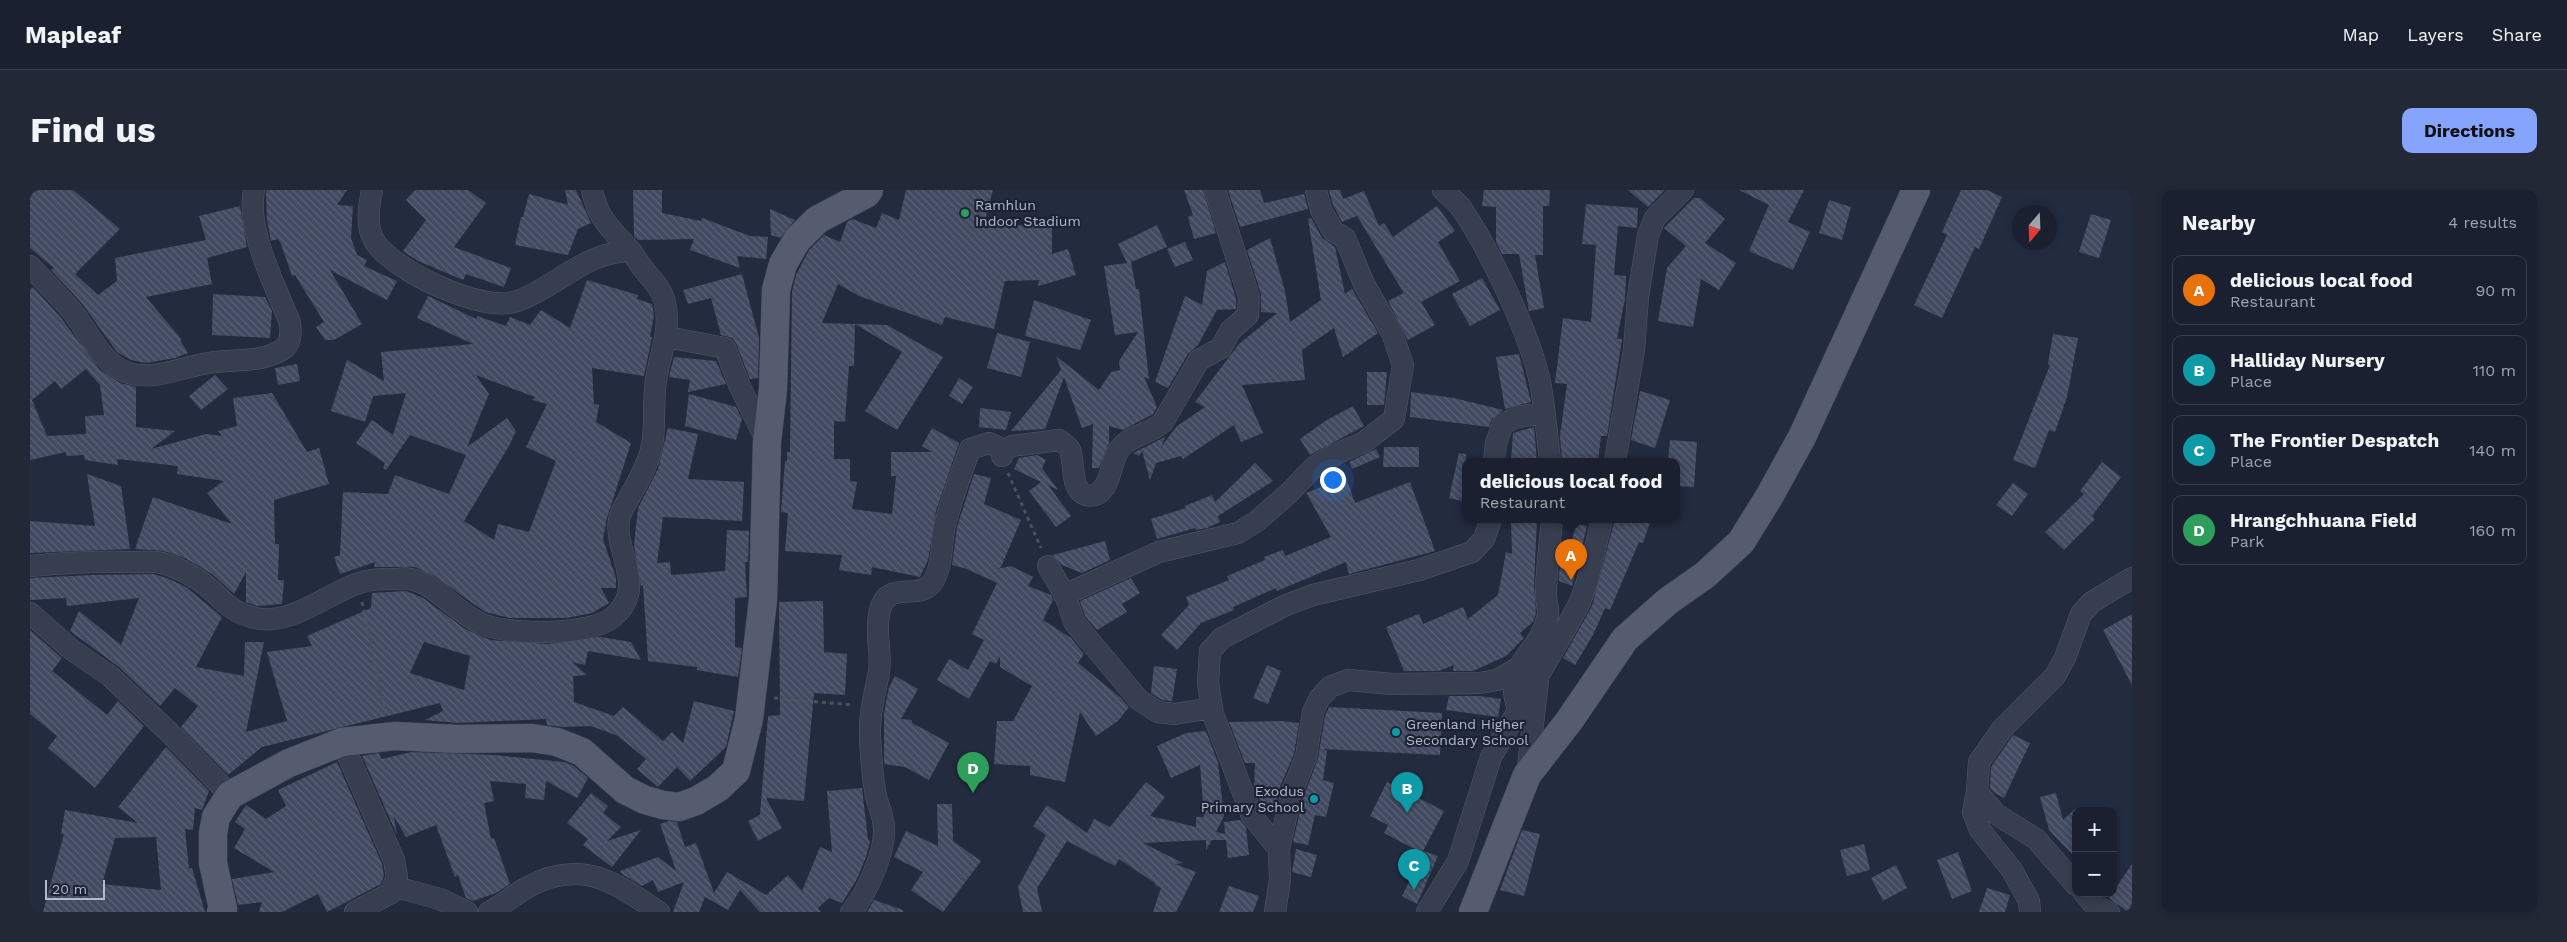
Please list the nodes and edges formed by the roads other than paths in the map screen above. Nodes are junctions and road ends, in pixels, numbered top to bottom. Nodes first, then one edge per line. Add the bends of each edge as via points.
1 (254, 190) edge
2 (372, 190) edge
3 (592, 190) edge
4 (868, 190) edge
5 (1215, 190) edge
6 (1316, 190) edge
7 (1443, 190) edge
8 (1683, 190) edge
9 (1916, 190) edge
10 (631, 251) junction
11 (30, 266) edge
12 (667, 337) junction
13 (1544, 413) junction
14 (767, 442) junction
15 (1494, 458) edge
16 (1550, 458) edge
17 (1616, 458) edge
18 (1490, 523) edge
19 (1552, 523) edge
20 (1601, 523) edge
21 (30, 566) edge
22 (1048, 566) road end
23 (2132, 578) edge
24 (1064, 596) junction
25 (30, 613) edge
26 (1516, 669) junction
27 (1539, 676) junction
28 (1212, 708) junction
29 (1518, 709) junction
30 (342, 742) junction
31 (1527, 775) junction
32 (1976, 792) junction
33 (230, 795) junction
34 (1279, 850) junction
35 (2072, 880) edge
36 (396, 887) junction
37 (2087, 897) edge
38 (222, 912) edge
39 (355, 912) edge
40 (467, 912) edge
41 (489, 912) edge
42 (659, 912) edge
43 (850, 912) edge
44 (1275, 912) edge
45 (1427, 912) edge
46 (1473, 912) edge
47 (2030, 912) edge
48 (2109, 912) edge

1 - 11 street via 252,214 256,230 292,332 283,349 265,356 208,363 170,373 126,373 111,364 71,310
2 - 10 street via 368,222 374,242 395,261 425,279 479,301 517,302 594,259 619,251
3 - 10 street via 596,209 608,228
4 - 14 main road via 817,220 797,240 783,264 776,290 773,389
5 - 43 street via 1249,296 1248,315 1230,331 1221,348 1199,360 1163,422 1123,445 1104,487 1099,494 1091,496 1081,494 1076,488 1070,450 1059,440 1012,446 1003,453 989,443 970,448 954,492 931,584 895,592 882,605 879,615 879,672 871,707 870,737 884,830 883,844 861,901
6 - 24 street via 1321,210 1333,231 1345,238 1401,357 1403,365 1394,419 1364,442 1314,467 1247,529 1224,538 1159,552
7 - 13 street via 1461,207 1507,293 1532,356
8 - 17 street via 1655,218 1648,235 1638,296 1634,350
9 - 31 main road via 1802,437 1741,542 1625,640
10 - 12 street via 659,286 666,305
12 - 14 street via 725,348
12 - 21 street via 659,357 651,450 621,513 621,549 629,569 627,602 600,625 582,629 497,630 479,623 450,600 411,579 358,583 276,621 234,612 200,580 161,563
13 - 15 street via 1517,417 1503,424
13 - 16 street
14 - 30 main road via 763,600 752,696 745,743 736,771 718,788 679,807 654,803 625,790 582,752 558,742 532,738 390,736
18 - 28 street via 1484,539 1467,554 1419,570 1314,595 1263,616 1222,638 1210,651 1208,663
19 - 26 street via 1546,598 1548,614 1535,646
20 - 27 street via 1580,602
22 - 24 street
23 - 32 street via 2086,608 2055,676 2002,730 1979,762
24 - 28 street via 1074,622 1148,708 1174,714
25 - 33 street via 72,650 110,676
26 - 29 street via 1512,692
26 - 34 street via 1497,680 1480,683 1392,684 1348,680 1330,687 1313,712 1306,757 1291,794
27 - 29 street
27 - 31 street
28 - 34 street via 1252,816
29 - 45 street via 1491,757 1458,861
30 - 33 main road via 289,763
30 - 36 street via 394,860
31 - 46 main road
32 - 35 street via 1996,814 2036,839
32 - 47 street via 1973,812 1980,830 2012,870 2029,901
33 - 38 main road via 216,817 213,833 213,863
34 - 44 street via 1280,880
36 - 39 street via 391,893
36 - 40 street via 432,896
37 - 48 street via 2095,906
41 - 42 street via 546,878 577,873 595,876 627,890

